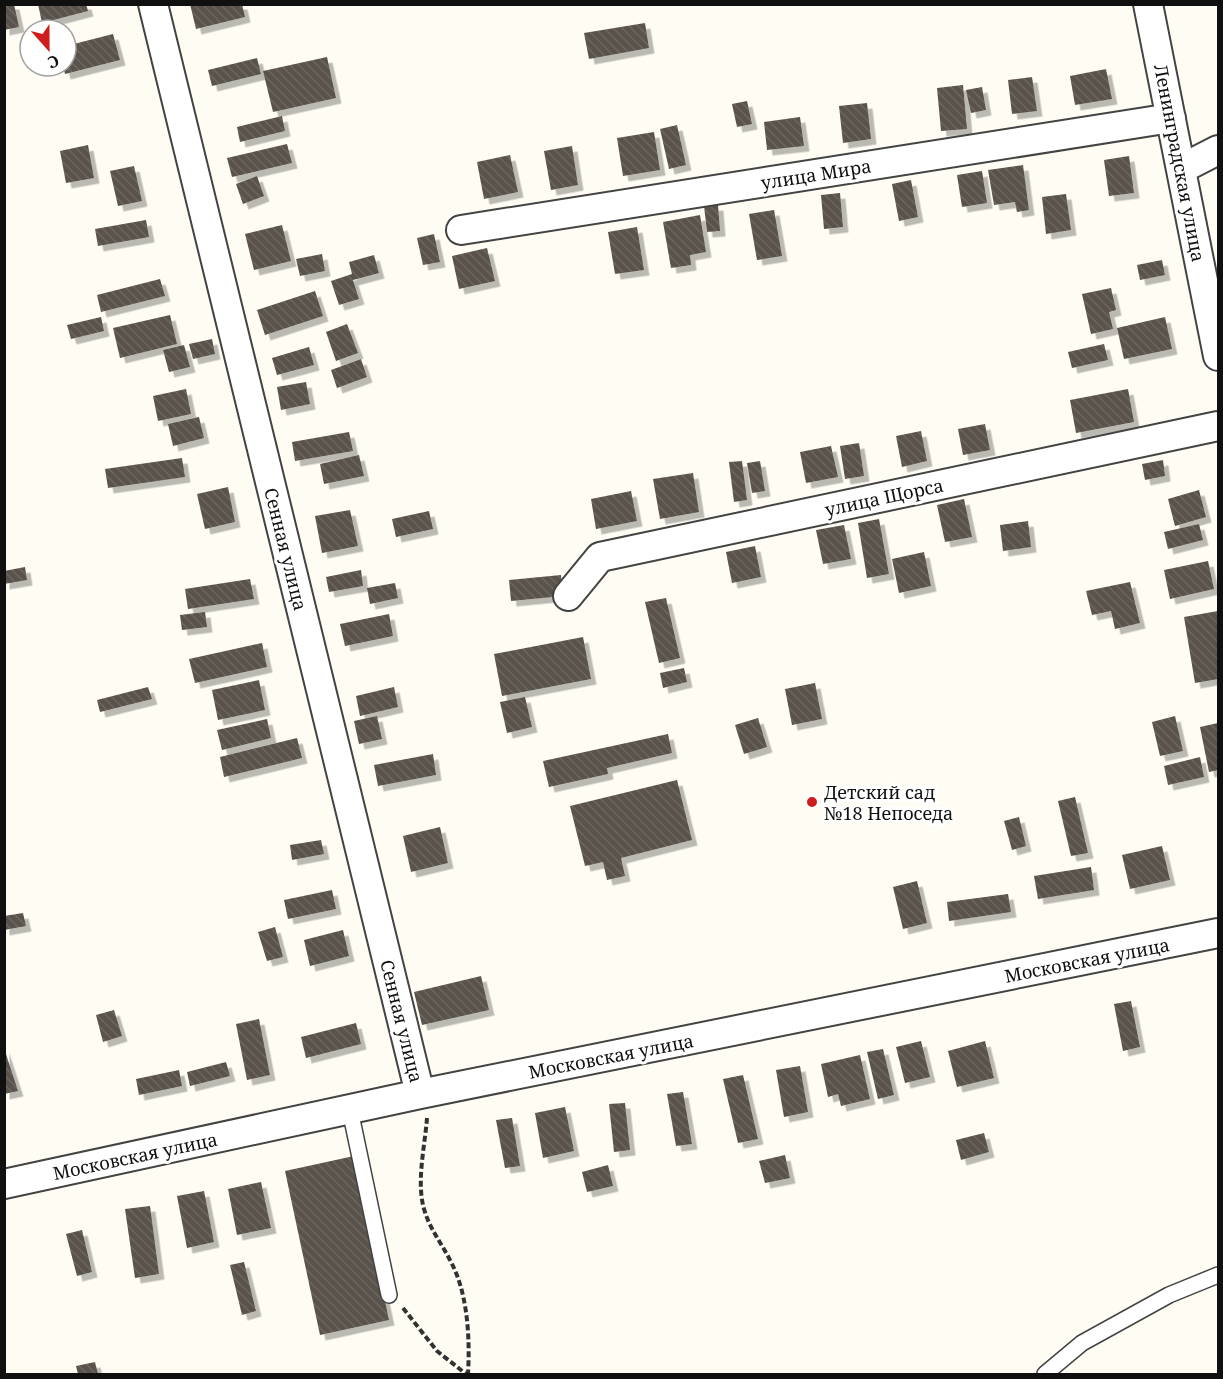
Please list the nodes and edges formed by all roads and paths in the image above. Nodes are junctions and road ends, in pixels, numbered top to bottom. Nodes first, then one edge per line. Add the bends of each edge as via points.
1 (153, 4) edge
2 (1148, 4) edge
3 (1171, 118) junction
4 (1218, 150) edge
5 (1181, 169) junction
6 (461, 230) dead end
7 (1218, 356) edge
8 (1218, 426) edge
9 (567, 596) dead end
10 (1218, 933) edge
11 (420, 1094) junction
12 (350, 1110) junction
13 (4, 1184) edge
14 (1218, 1275) edge
15 (389, 1294) joint
16 (467, 1374) edge
17 (1045, 1374) edge

1 - 11 street, Сенная улица
2 - 3 street, Ленинградская улица
3 - 5 street, Ленинградская улица
3 - 6 street, улица Мира
4 - 5 street
5 - 7 street, Ленинградская улица
8 - 9 street, улица Щорса via 600,557
10 - 11 street, Московская улица
11 - 12 street, Московская улица
11 - 16 path via 427,1110 422,1203 430,1229 452,1264 464,1304 470,1348
12 - 13 street, Московская улица
12 - 15 lane
14 - 17 lane via 1169,1295 1082,1343
15 - 16 path via 410,1314 437,1351

